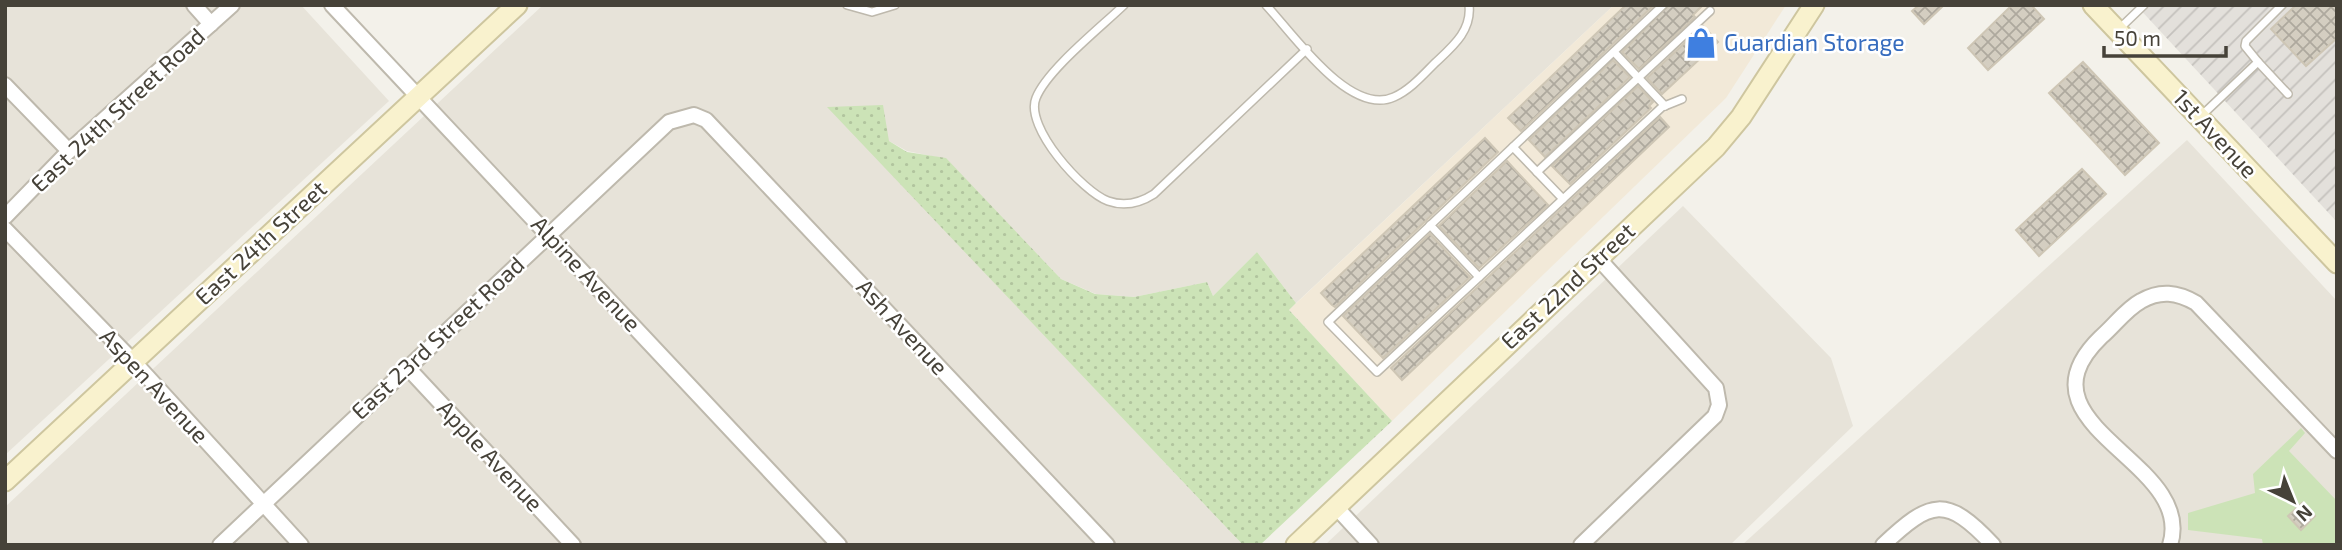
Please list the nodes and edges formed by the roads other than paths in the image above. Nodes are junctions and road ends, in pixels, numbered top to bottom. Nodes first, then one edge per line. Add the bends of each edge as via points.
1 (194, 5) edge
2 (232, 5) edge
3 (332, 5) edge
4 (517, 5) edge
5 (847, 5) edge
6 (895, 5) edge
7 (1124, 5) edge
8 (1266, 5) edge
9 (1469, 5) edge
10 (1663, 5) edge
11 (1814, 5) edge
12 (2093, 5) edge
13 (2144, 5) edge
14 (2282, 5) edge
15 (1710, 11) dead end
16 (211, 24) junction
17 (2117, 31) junction
18 (1307, 49) junction
19 (1614, 52) junction
20 (2258, 62) junction
21 (1638, 78) junction
22 (5, 85) edge
23 (2288, 94) dead end
24 (419, 97) junction
25 (1682, 99) dead end
26 (1665, 106) junction
27 (694, 115) joint
28 (2200, 118) junction
29 (1513, 147) junction
30 (69, 151) junction
31 (1537, 172) junction
32 (1563, 199) junction
33 (5, 217) edge
34 (1430, 225) junction
35 (5, 229) edge
36 (549, 234) junction
37 (1598, 258) junction
38 (2337, 263) edge
39 (1479, 277) junction
40 (134, 362) junction
41 (407, 368) junction
42 (2337, 451) edge
43 (5, 481) edge
44 (262, 503) junction
45 (1336, 507) junction
46 (220, 545) edge
47 (302, 545) edge
48 (573, 545) edge
49 (839, 545) edge
50 (1107, 545) edge
51 (1296, 545) edge
52 (1371, 545) edge
53 (1581, 545) edge
54 (1883, 545) edge
55 (1993, 545) edge
56 (2170, 545) edge

1 - 16 street
2 - 16 street, East 24th Street Road
3 - 24 street, Alpine Avenue
4 - 24 street, East 24th Street
5 - 6 lane via 872,12
7 - 18 lane via 1048,78 1034,104 1035,123 1043,137 1091,191 1118,204 1154,194
8 - 18 lane
9 - 18 lane via 1467,25 1453,46 1403,92 1384,100 1371,101 1348,92
10 - 19 lane
11 - 37 street, East 22nd Street via 1741,117 1716,147
12 - 17 street, 1st Avenue
13 - 17 lane
14 - 20 lane via 2246,41
15 - 21 lane
16 - 30 street, East 24th Street Road
17 - 28 street, 1st Avenue
19 - 21 lane
19 - 29 lane
20 - 23 lane
20 - 28 lane
21 - 26 lane
21 - 31 lane
22 - 30 street
24 - 36 street, Alpine Avenue
24 - 40 street, East 24th Street
25 - 26 lane
26 - 32 lane
27 - 36 street, East 23rd Street Road via 669,122
27 - 50 street, Ash Avenue via 706,120
28 - 38 street, 1st Avenue
29 - 31 lane
29 - 34 lane
30 - 33 street, East 24th Street Road
31 - 32 lane
32 - 39 lane
34 - 39 lane
34 - 39 lane via 1328,322 1377,372
35 - 40 street, Aspen Avenue
36 - 41 street, East 23rd Street Road
36 - 49 street, Alpine Avenue
37 - 45 street, East 22nd Street
37 - 53 street via 1716,388 1719,405 1715,416
40 - 43 street, East 24th Street
40 - 44 street, Aspen Avenue
41 - 44 street, East 23rd Street Road
41 - 48 street, Apple Avenue
42 - 56 street via 2196,303 2168,293 2151,295 2088,350 2078,368 2075,393 2083,412 2165,498 2174,533
44 - 46 street, East 23rd Street Road
44 - 47 street, Aspen Avenue
45 - 51 street, East 22nd Street
45 - 52 street
54 - 55 street via 1913,517 1943,509 1965,517

